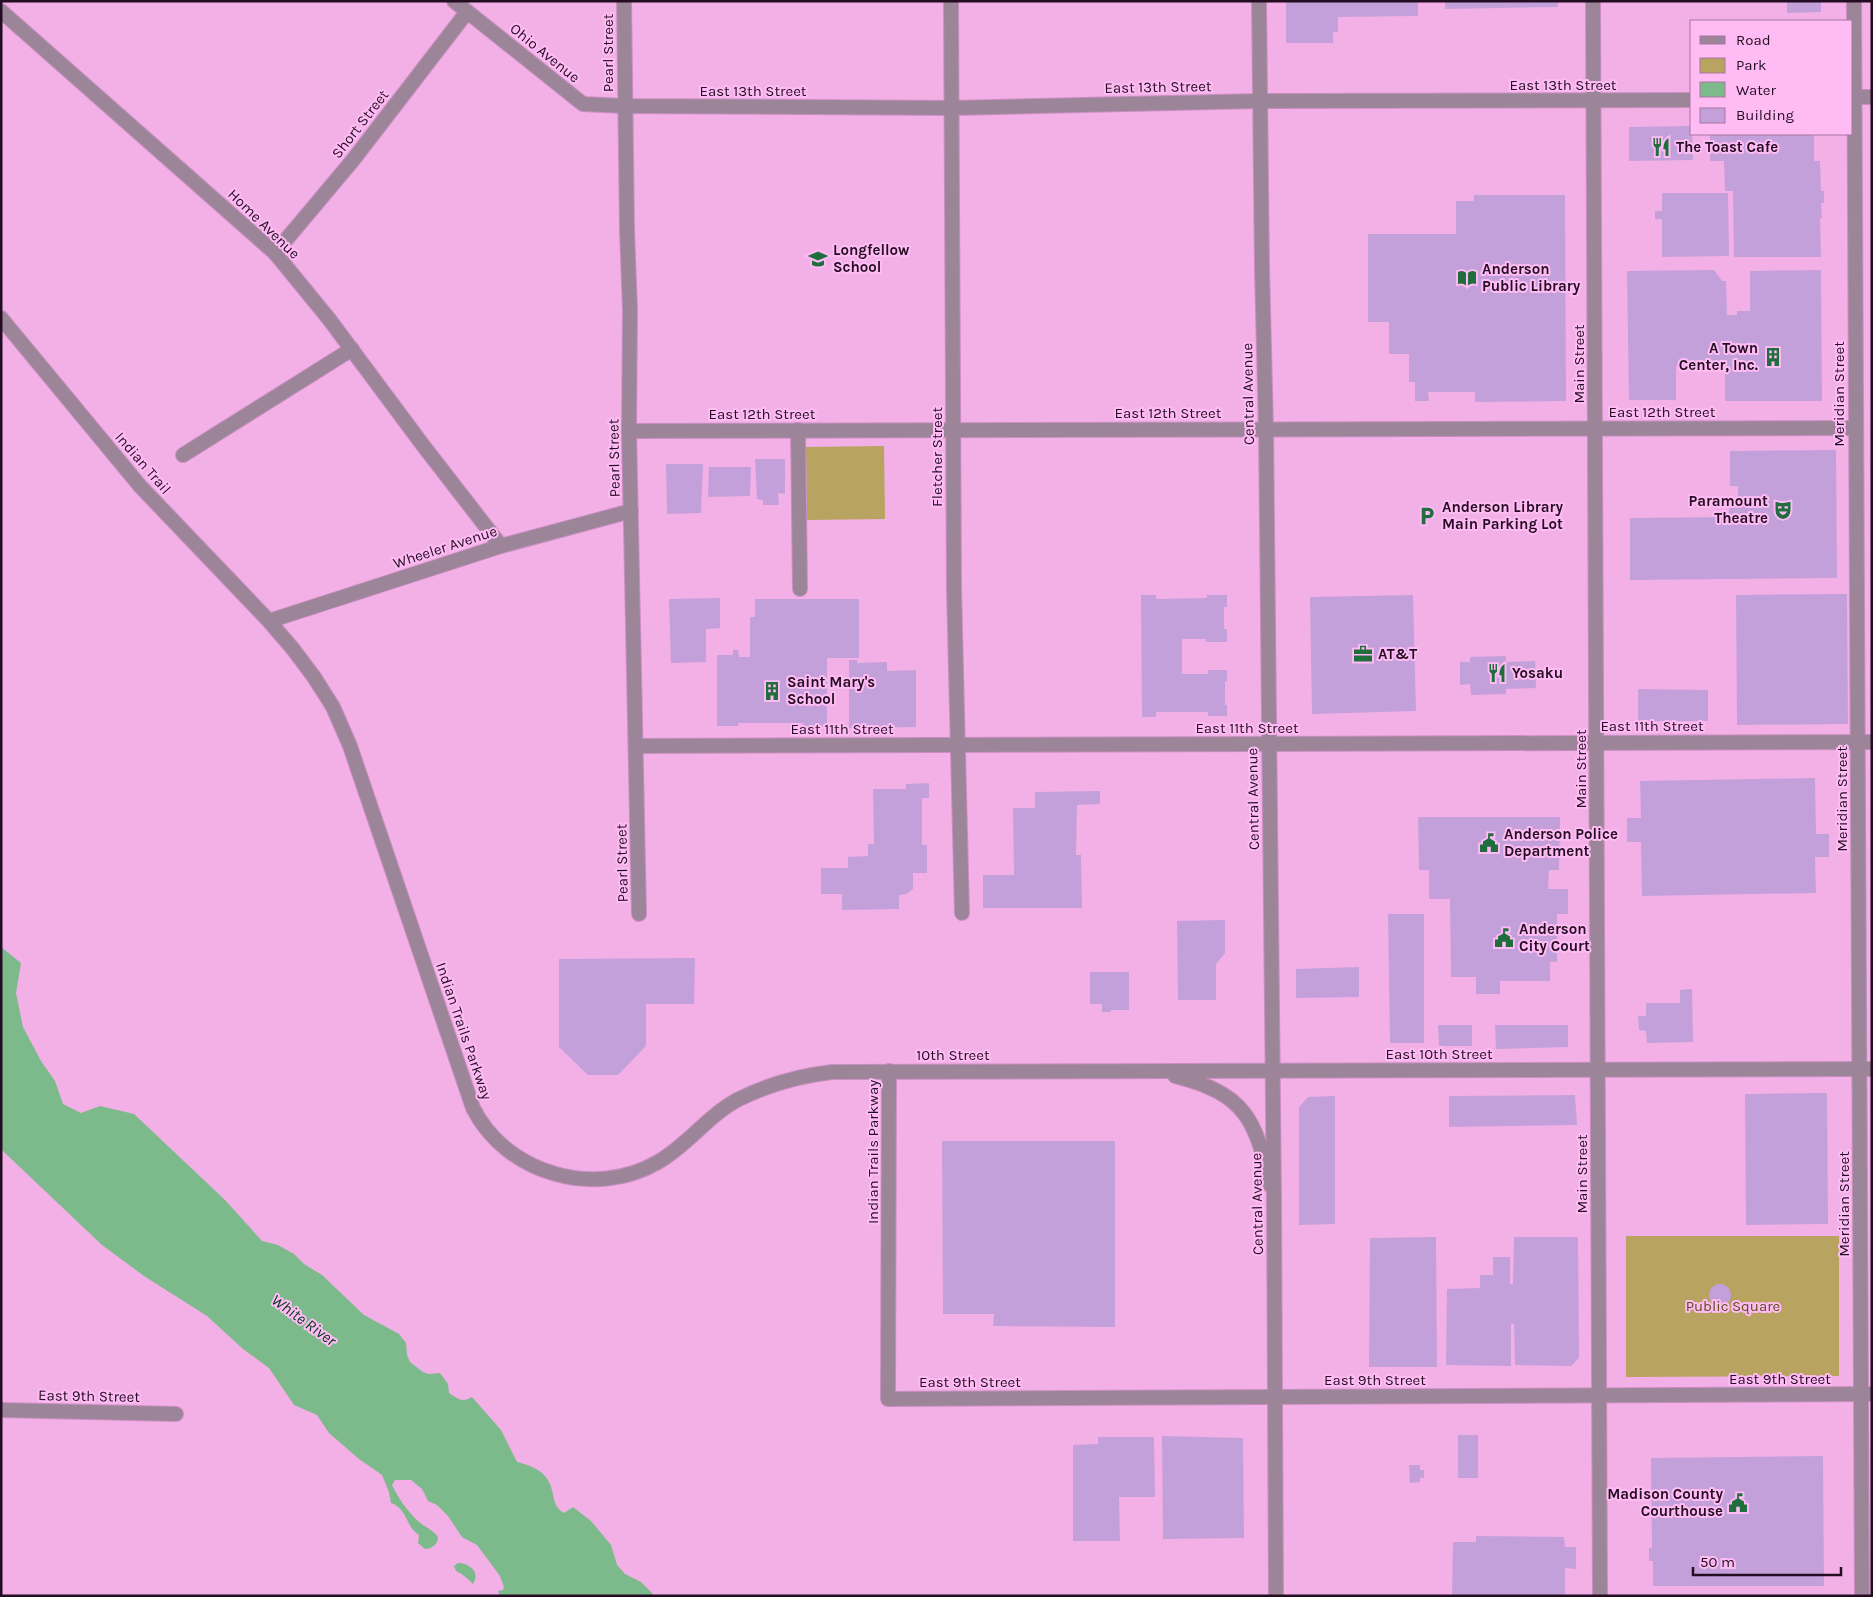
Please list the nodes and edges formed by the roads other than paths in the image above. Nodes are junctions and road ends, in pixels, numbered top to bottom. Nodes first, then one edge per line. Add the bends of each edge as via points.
1 (454, 1) edge
2 (624, 1) edge
3 (951, 1) edge
4 (1259, 1) edge
5 (1593, 1) edge
6 (1854, 1) edge
7 (1, 11) edge
8 (467, 12) junction
9 (1853, 97) edge
10 (1872, 97) edge
11 (1690, 100) edge
12 (1260, 101) junction
13 (1593, 101) junction
14 (624, 106) junction
15 (952, 108) junction
16 (275, 253) junction
17 (1, 318) edge
18 (352, 349) junction
19 (1595, 428) junction
20 (1856, 428) junction
21 (1266, 429) junction
22 (798, 430) junction
23 (952, 430) junction
24 (630, 431) junction
25 (183, 455) dead end
26 (632, 511) junction
27 (501, 546) junction
28 (800, 589) dead end
29 (269, 620) junction
30 (1597, 742) junction
31 (1865, 742) edge
32 (959, 745) junction
33 (1268, 745) junction
34 (637, 746) junction
35 (962, 913) dead end
36 (639, 914) dead end
37 (1866, 1069) edge
38 (1598, 1070) junction
39 (889, 1071) junction
40 (1018, 1071) joint
41 (1135, 1071) junction
42 (1272, 1072) junction
43 (1274, 1200) junction
44 (1866, 1394) edge
45 (1600, 1396) junction
46 (1275, 1397) junction
47 (888, 1399) joint
48 (1, 1410) edge
49 (176, 1414) dead end
50 (1276, 1596) edge
51 (1600, 1596) edge
52 (1862, 1596) edge

1 - 8 street, Ohio Avenue
2 - 14 street, Pearl Street
3 - 15 street, Fletcher Street
4 - 12 street, Central Avenue
5 - 13 street, Main Street
6 - 9 street, Meridian Street
7 - 16 street, Home Avenue
8 - 14 street, Ohio Avenue via 583,104
8 - 16 street, Short Street via 353,160
9 - 10 street
9 - 20 street, Meridian Street
11 - 13 street, East 13th Street
12 - 13 street, East 13th Street
12 - 15 street, East 13th Street
12 - 21 street, Central Avenue
13 - 19 street, Main Street
14 - 15 street, East 13th Street
14 - 24 street, Pearl Street
15 - 23 street, Fletcher Street
16 - 18 street, Home Avenue
17 - 29 street, Indian Trail via 140,486
18 - 25 street
18 - 27 street, Home Avenue
19 - 20 street, East 12th Street
19 - 21 street, East 12th Street
19 - 30 street, Main Street
20 - 31 street, Meridian Street
21 - 23 street, East 12th Street
21 - 33 street, Central Avenue
22 - 23 street, East 12th Street
22 - 24 street, East 12th Street
22 - 28 street
23 - 32 street, Fletcher Street
24 - 26 street, Pearl Street
26 - 27 street, Wheeler Avenue
26 - 34 street, Pearl Street
27 - 29 street, Wheeler Avenue
29 - 39 street, Indian Trails Parkway via 333,707 350,746 473,1108 491,1135 508,1151 544,1171 572,1179 613,1178 658,1162 737,1100 775,1083 832,1072
30 - 31 street, East 11th Street
30 - 33 street, East 11th Street
30 - 38 street, Main Street
31 - 37 street, Meridian Street
32 - 33 street, East 11th Street
32 - 34 street, East 11th Street
32 - 35 street, Fletcher Street
33 - 42 street, Central Avenue
34 - 36 street, Pearl Street
37 - 38 street, East 10th Street
37 - 44 street, Meridian Street
38 - 42 street, East 10th Street
38 - 45 street, Main Street
39 - 40 street, 10th Street
39 - 47 street, Indian Trails Parkway
40 - 41 street, East 10th Street
41 - 42 street, East 10th Street
41 - 43 street via 1191,1080 1232,1099 1254,1128
42 - 43 street, Central Avenue
43 - 46 street, Central Avenue
44 - 45 street, East 9th Street
44 - 52 street, Meridian Street
45 - 46 street, East 9th Street
45 - 51 street, Main Street
46 - 47 street, East 9th Street
46 - 50 street, Central Avenue
48 - 49 street, East 9th Street

